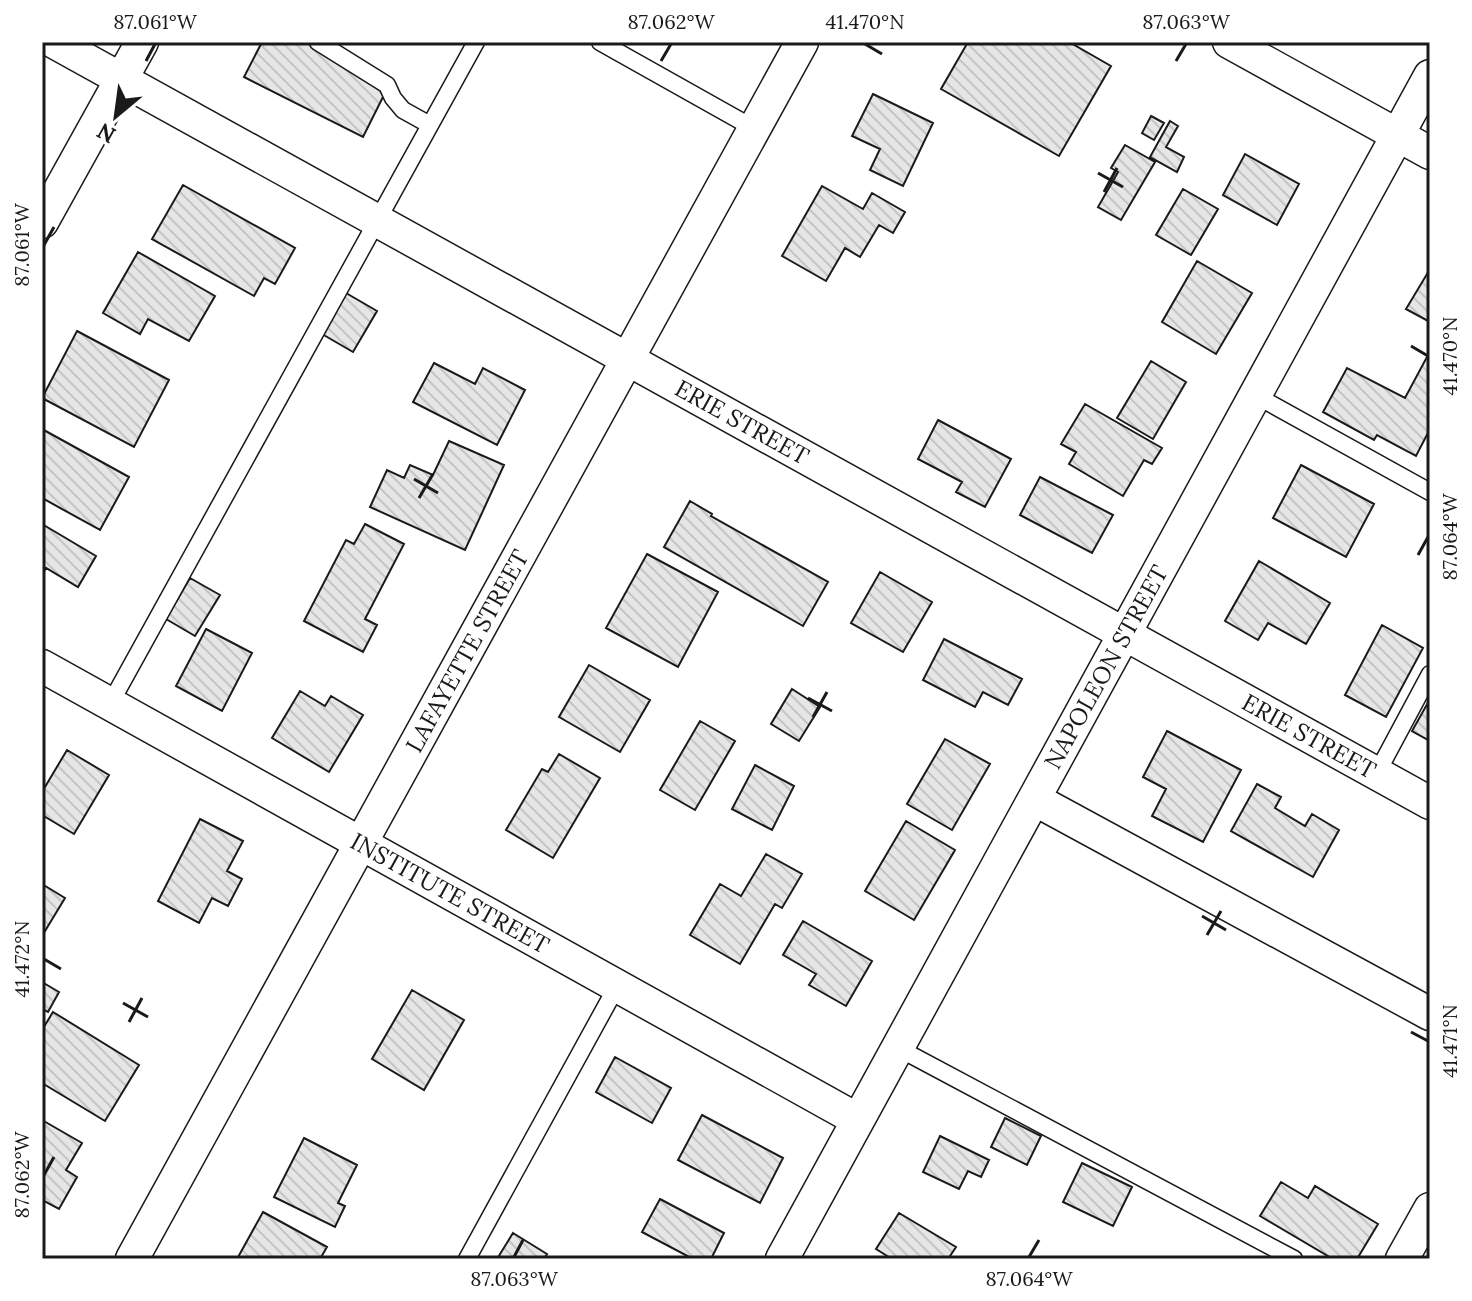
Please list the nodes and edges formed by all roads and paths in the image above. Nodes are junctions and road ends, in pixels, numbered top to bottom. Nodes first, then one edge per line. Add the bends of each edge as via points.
1 (54, 42) edge
2 (142, 42) edge
3 (318, 42) edge
4 (476, 42) edge
5 (600, 42) edge
6 (802, 42) edge
7 (1229, 42) edge
8 (1430, 76) edge
9 (121, 79) junction
10 (430, 125) junction
11 (755, 129) junction
12 (1398, 135) junction
13 (1430, 153) edge
14 (377, 220) junction
15 (42, 222) edge
16 (628, 359) junction
17 (1255, 395) junction
18 (1430, 492) edge
19 (1124, 634) junction
20 (42, 666) edge
21 (1430, 674) edge
22 (110, 704) junction
23 (1377, 773) junction
24 (1034, 799) junction
25 (1430, 803) edge
26 (361, 844) junction
27 (617, 986) junction
28 (1430, 1014) edge
29 (898, 1048) junction
30 (858, 1120) junction
31 (1430, 1209) edge
32 (132, 1259) edge
33 (467, 1259) edge
34 (782, 1259) edge
35 (1294, 1259) edge
36 (1402, 1259) edge

1 - 9 street, ERIE STREET
2 - 9 street
3 - 10 lane via 387,85 403,110
4 - 10 lane
5 - 11 lane
6 - 11 street, LAFAYETTE STREET
7 - 12 street
8 - 12 street, NAPOLEON STREET
9 - 14 street, ERIE STREET
9 - 15 street
10 - 14 lane
11 - 16 street, LAFAYETTE STREET
12 - 13 street
12 - 17 street, NAPOLEON STREET
14 - 16 street, ERIE STREET
14 - 22 lane
16 - 19 street, ERIE STREET
16 - 26 street, LAFAYETTE STREET
17 - 18 lane
17 - 19 street, NAPOLEON STREET
19 - 23 street, ERIE STREET
19 - 24 street, NAPOLEON STREET
20 - 22 street, INSTITUTE STREET
21 - 23 lane
22 - 26 street, INSTITUTE STREET
23 - 25 street, ERIE STREET
24 - 28 street
24 - 29 street, NAPOLEON STREET
26 - 27 street, INSTITUTE STREET
26 - 32 street, LAFAYETTE STREET
27 - 30 street, INSTITUTE STREET
27 - 33 lane
29 - 30 street, NAPOLEON STREET
29 - 35 lane
30 - 34 street, NAPOLEON STREET
31 - 36 street

